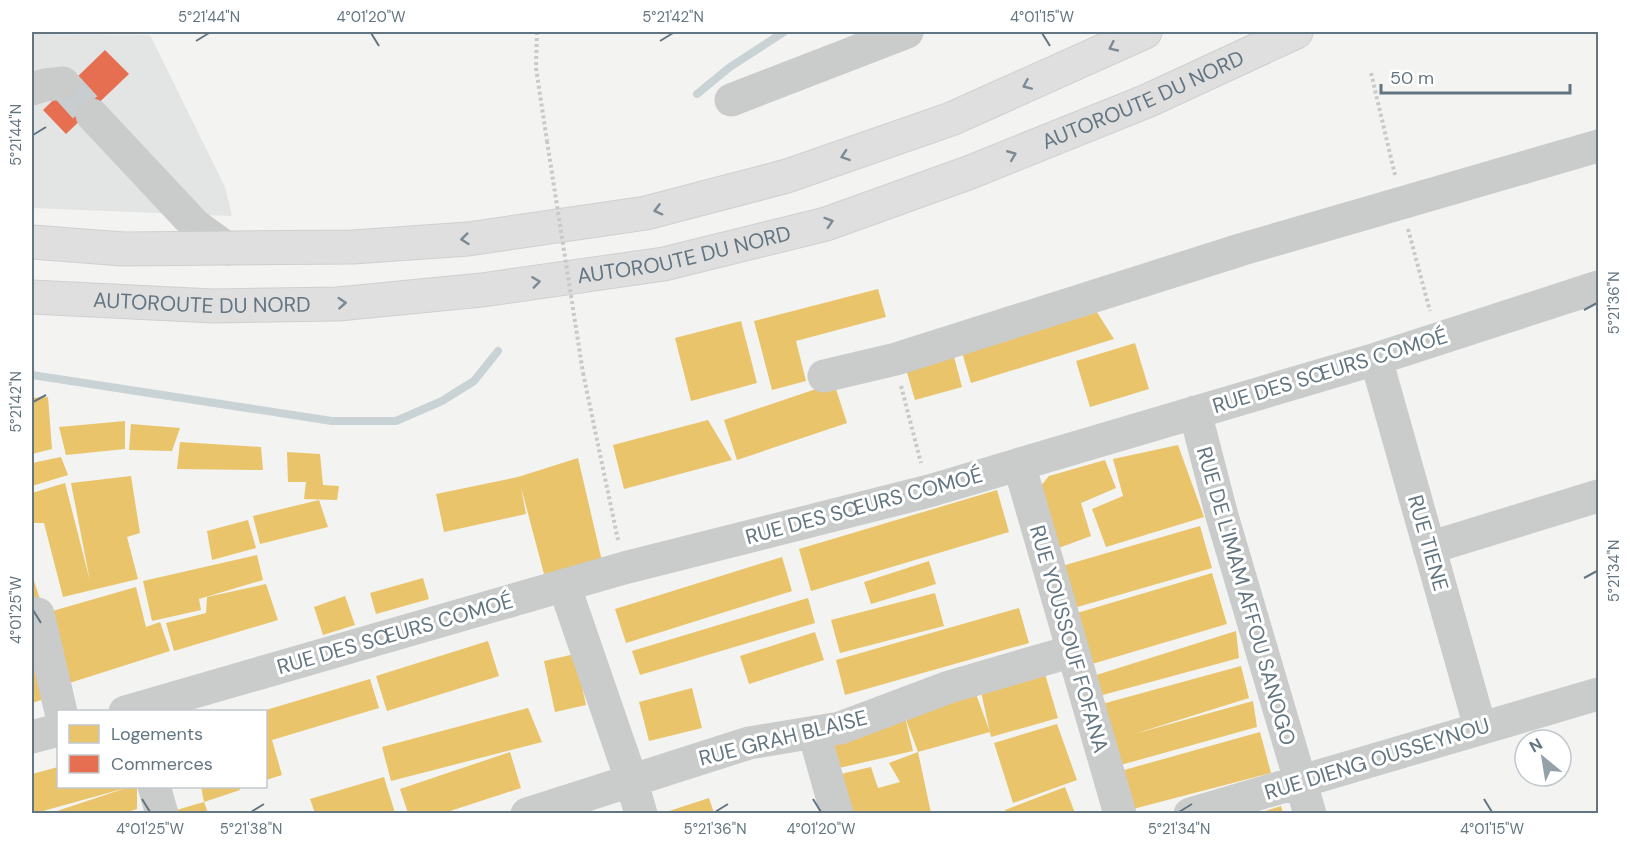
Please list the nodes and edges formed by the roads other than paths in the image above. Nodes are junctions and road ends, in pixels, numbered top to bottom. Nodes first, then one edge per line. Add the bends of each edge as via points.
1 (907, 32) edge
2 (1145, 32) edge
3 (1296, 32) edge
4 (63, 83) dead end
5 (32, 89) edge
6 (731, 100) dead end
7 (92, 115) tunnel mouth
8 (1599, 146) edge
9 (32, 242) edge
10 (228, 249) junction
11 (1599, 287) edge
12 (32, 297) edge
13 (1376, 359) junction
14 (824, 376) dead end
15 (1195, 412) junction
16 (1019, 464) junction
17 (1599, 496) edge
18 (1429, 548) junction
19 (564, 585) junction
20 (32, 612) edge
21 (1073, 651) junction
22 (1599, 694) edge
23 (62, 710) edge
24 (132, 710) edge
25 (1480, 728) junction
26 (57, 730) edge
27 (814, 733) junction
28 (32, 737) edge
29 (632, 779) junction
30 (1299, 782) junction
31 (155, 788) edge
32 (162, 813) edge
33 (527, 813) edge
34 (641, 813) edge
35 (837, 813) edge
36 (1120, 813) edge
37 (1191, 813) edge
38 (1310, 813) edge

1 - 6 street
2 -> 10 highway via 951,119 787,176 646,213 468,239 353,248
12 -> 3 highway, AUTOROUTE DU NORD via 213,306 338,304 482,290 664,264 826,224 968,173 1147,101
4 - 5 street
7 - 10 street via 196,226
8 - 14 street via 1243,249 897,359
9 - 10 highway via 123,249
11 - 13 street, RUE DES SŒURS COMOÉ
13 - 15 street, RUE DES SŒURS COMOÉ
13 - 18 street, RUE TIENE
15 - 16 street, RUE DES SŒURS COMOÉ
15 - 30 street, RUE DE L'IMAM AFFOU SANOGO
16 - 19 street, RUE DES SŒURS COMOÉ
16 - 21 street, RUE YOUSSOUF FOFANA
17 - 18 street
18 - 25 street, RUE TIENE
19 - 24 street, RUE DES SŒURS COMOÉ
19 - 29 street
20 - 23 street via 38,614
21 - 27 street, RUE GRAH BLAISE via 948,687 840,728
21 - 36 street, RUE YOUSSOUF FOFANA
22 - 25 street, RUE DIENG OUSSEYNOU
25 - 30 street, RUE DIENG OUSSEYNOU
26 - 28 street
27 - 29 street, RUE GRAH BLAISE via 749,743
27 - 35 street
29 - 33 street, RUE GRAH BLAISE
29 - 34 street
30 - 37 street, RUE DIENG OUSSEYNOU
30 - 38 street, RUE DE L'IMAM AFFOU SANOGO
31 - 32 street

